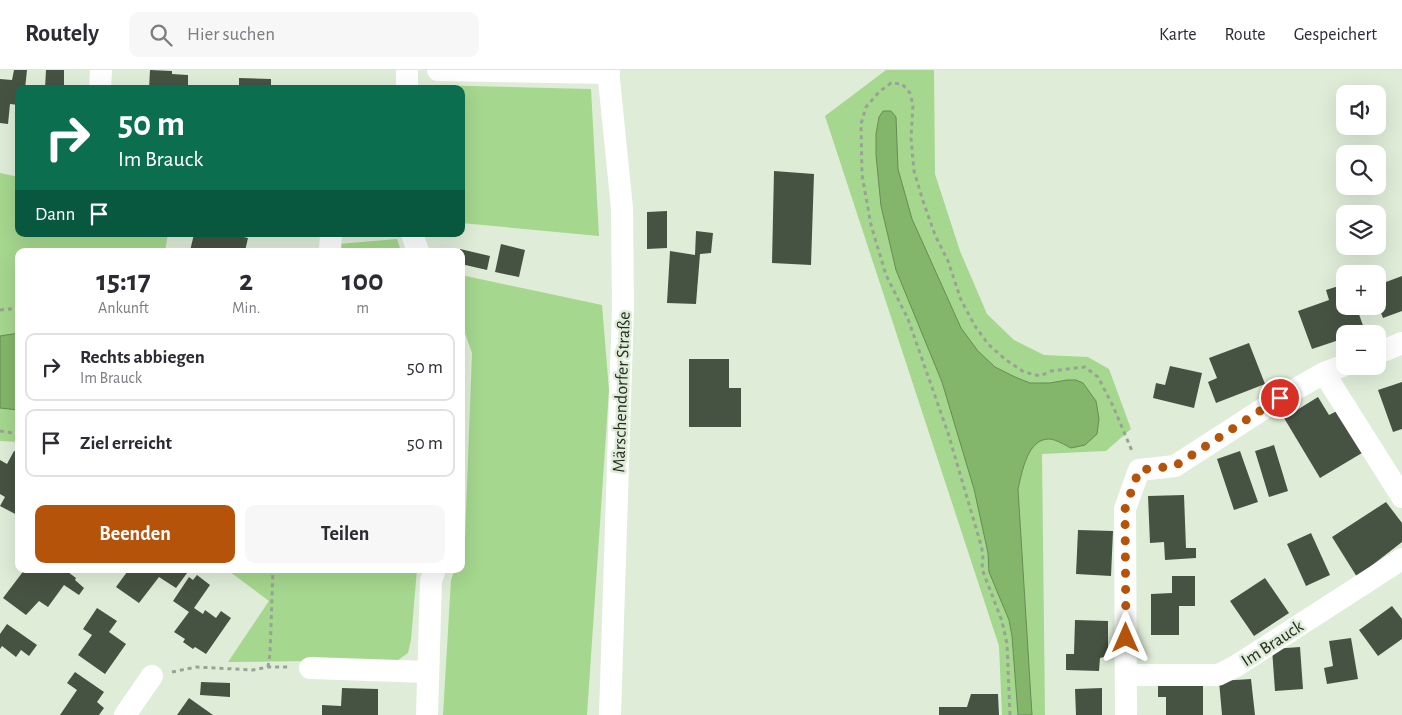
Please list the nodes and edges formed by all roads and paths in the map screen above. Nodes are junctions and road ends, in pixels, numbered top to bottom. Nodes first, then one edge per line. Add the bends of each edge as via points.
1 (101, 70) edge
2 (408, 70) edge
3 (438, 70) edge
4 (608, 71) edge
5 (100, 85) edge
6 (407, 85) edge
7 (15, 308) edge
8 (0, 310) edge
9 (1402, 343) edge
10 (1386, 350) edge
11 (1336, 368) edge
12 (1324, 373) junction
13 (0, 432) edge
14 (15, 434) edge
15 (1139, 470) junction
16 (1402, 497) edge
17 (1402, 559) edge
18 (273, 573) edge
19 (434, 573) edge
20 (310, 668) dead end
21 (428, 672) junction
22 (1126, 675) junction
23 (152, 676) joint
24 (125, 715) edge
25 (426, 715) edge
26 (610, 715) edge
27 (1010, 715) edge
28 (1126, 715) edge

1 - 5 street
2 - 6 street
3 - 4 street
4 - 26 street, Märschendorfer Straße via 622,208 623,307
7 - 8 path
9 - 10 street
11 - 12 street
12 - 15 street via 1175,466
12 - 16 street
13 - 14 path
15 - 22 street via 1125,509
15 - 27 path via 1098,377 1085,367 1040,376 1024,372 988,344 975,326 935,235 921,193 911,138 913,105 910,93 902,84 891,83 866,107 861,124 862,175 871,225 886,275 908,319 948,433 981,545 982,569 1002,621 1007,644
17 - 22 street, Im Brauck via 1218,675
18 - 23 path via 268,667 253,670 196,667
19 - 21 street
20 - 21 street
21 - 25 street
22 - 28 street
23 - 24 street

